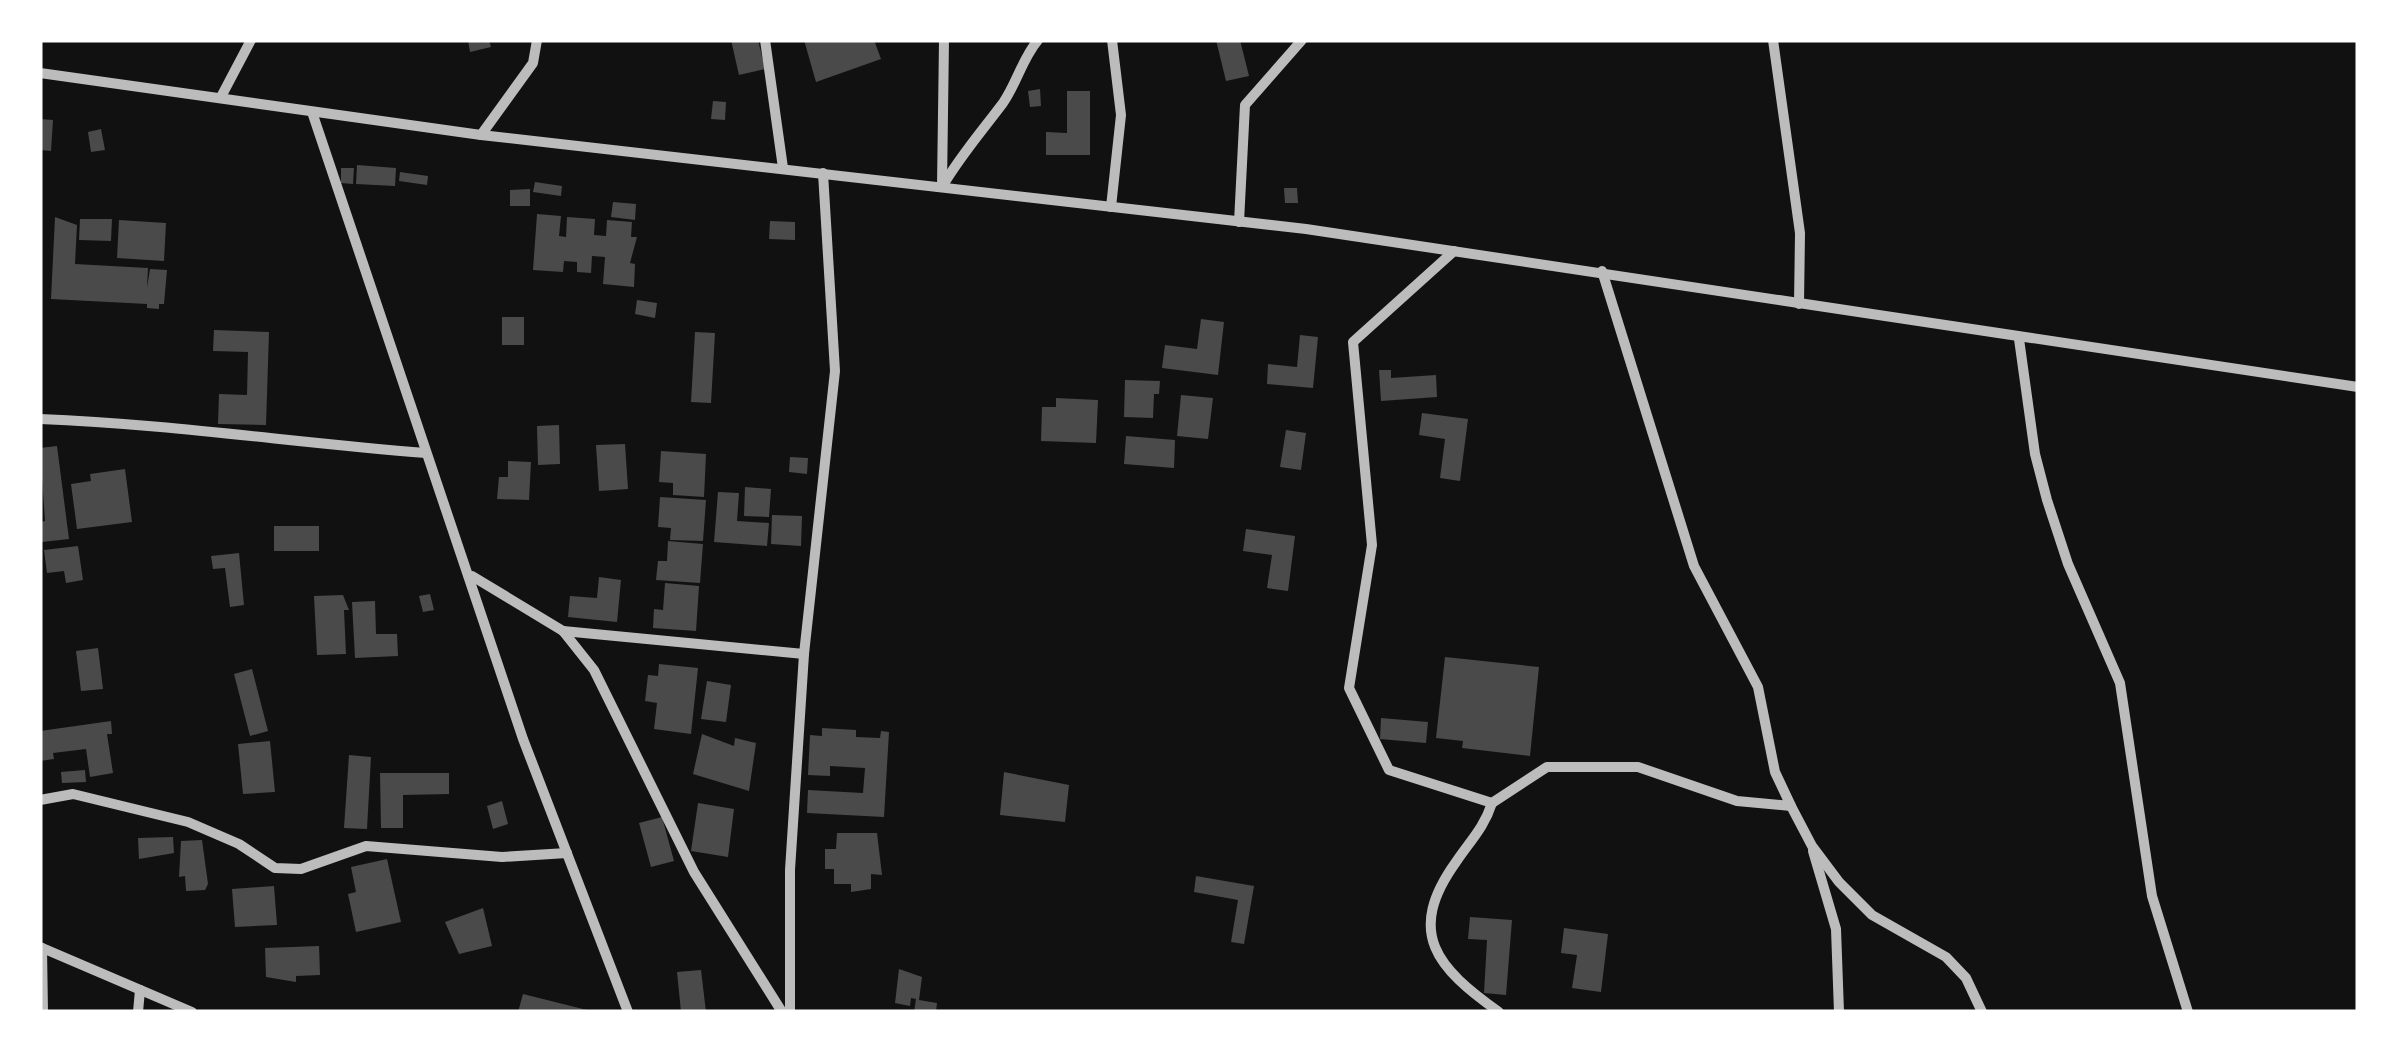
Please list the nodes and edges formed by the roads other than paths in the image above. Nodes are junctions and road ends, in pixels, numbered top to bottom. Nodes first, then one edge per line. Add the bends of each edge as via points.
1 (251, 40) edge
2 (537, 40) edge
3 (764, 40) edge
4 (944, 40) edge
5 (1038, 40) edge
6 (1112, 40) edge
7 (1302, 40) edge
8 (1773, 40) edge
9 (40, 73) edge
10 (222, 95) junction
11 (312, 112) junction
12 (481, 135) junction
13 (783, 168) junction
14 (824, 173) junction
15 (942, 187) junction
16 (1111, 207) junction
17 (1239, 222) junction
18 (1454, 251) junction
19 (1602, 271) junction
20 (1799, 304) junction
21 (2019, 339) junction
22 (2358, 387) edge
23 (40, 419) edge
24 (426, 453) junction
25 (471, 576) junction
26 (563, 631) junction
27 (804, 654) junction
28 (40, 800) edge
29 (1492, 804) junction
30 (1791, 806) junction
31 (1812, 846) junction
32 (567, 853) junction
33 (41, 948) edge
34 (140, 990) junction
35 (44, 1012) edge
36 (138, 1012) edge
37 (192, 1012) edge
38 (628, 1012) edge
39 (782, 1012) edge
40 (790, 1012) edge
41 (1499, 1012) edge
42 (1840, 1012) edge
43 (1982, 1012) edge
44 (2188, 1012) edge

1 - 10 street
2 - 12 street via 533,62
3 - 13 street
4 - 15 street
5 - 15 street via 1006,99
6 - 16 street via 1121,114
7 - 17 street via 1244,105
8 - 20 street via 1800,233
9 - 10 street
10 - 11 street
11 - 12 street
11 - 24 street
12 - 13 street
13 - 14 street
14 - 15 street
14 - 27 street via 835,371
15 - 16 street
16 - 17 street
17 - 18 street
18 - 19 street
18 - 29 street via 1354,342 1372,545 1349,688 1389,770
19 - 20 street
19 - 30 street via 1694,566 1758,688 1774,772
20 - 21 street
21 - 22 street
21 - 44 street via 2047,500 2120,684 2152,896
23 - 24 street
24 - 25 street
25 - 26 street
25 - 32 street
26 - 27 street
26 - 39 street via 594,670 694,872
27 - 40 street via 790,870
28 - 32 street via 73,794 188,822 240,844 274,868 302,868 366,846 502,857
29 - 30 street via 1547,766 1638,766 1736,801
29 - 41 street via 1485,826 1432,900 1430,944 1456,982
30 - 31 street
31 - 42 street via 1836,929
31 - 43 street via 1872,915 1946,957 1966,978
32 - 38 street
33 - 34 street
33 - 35 street
34 - 36 street
34 - 37 street

